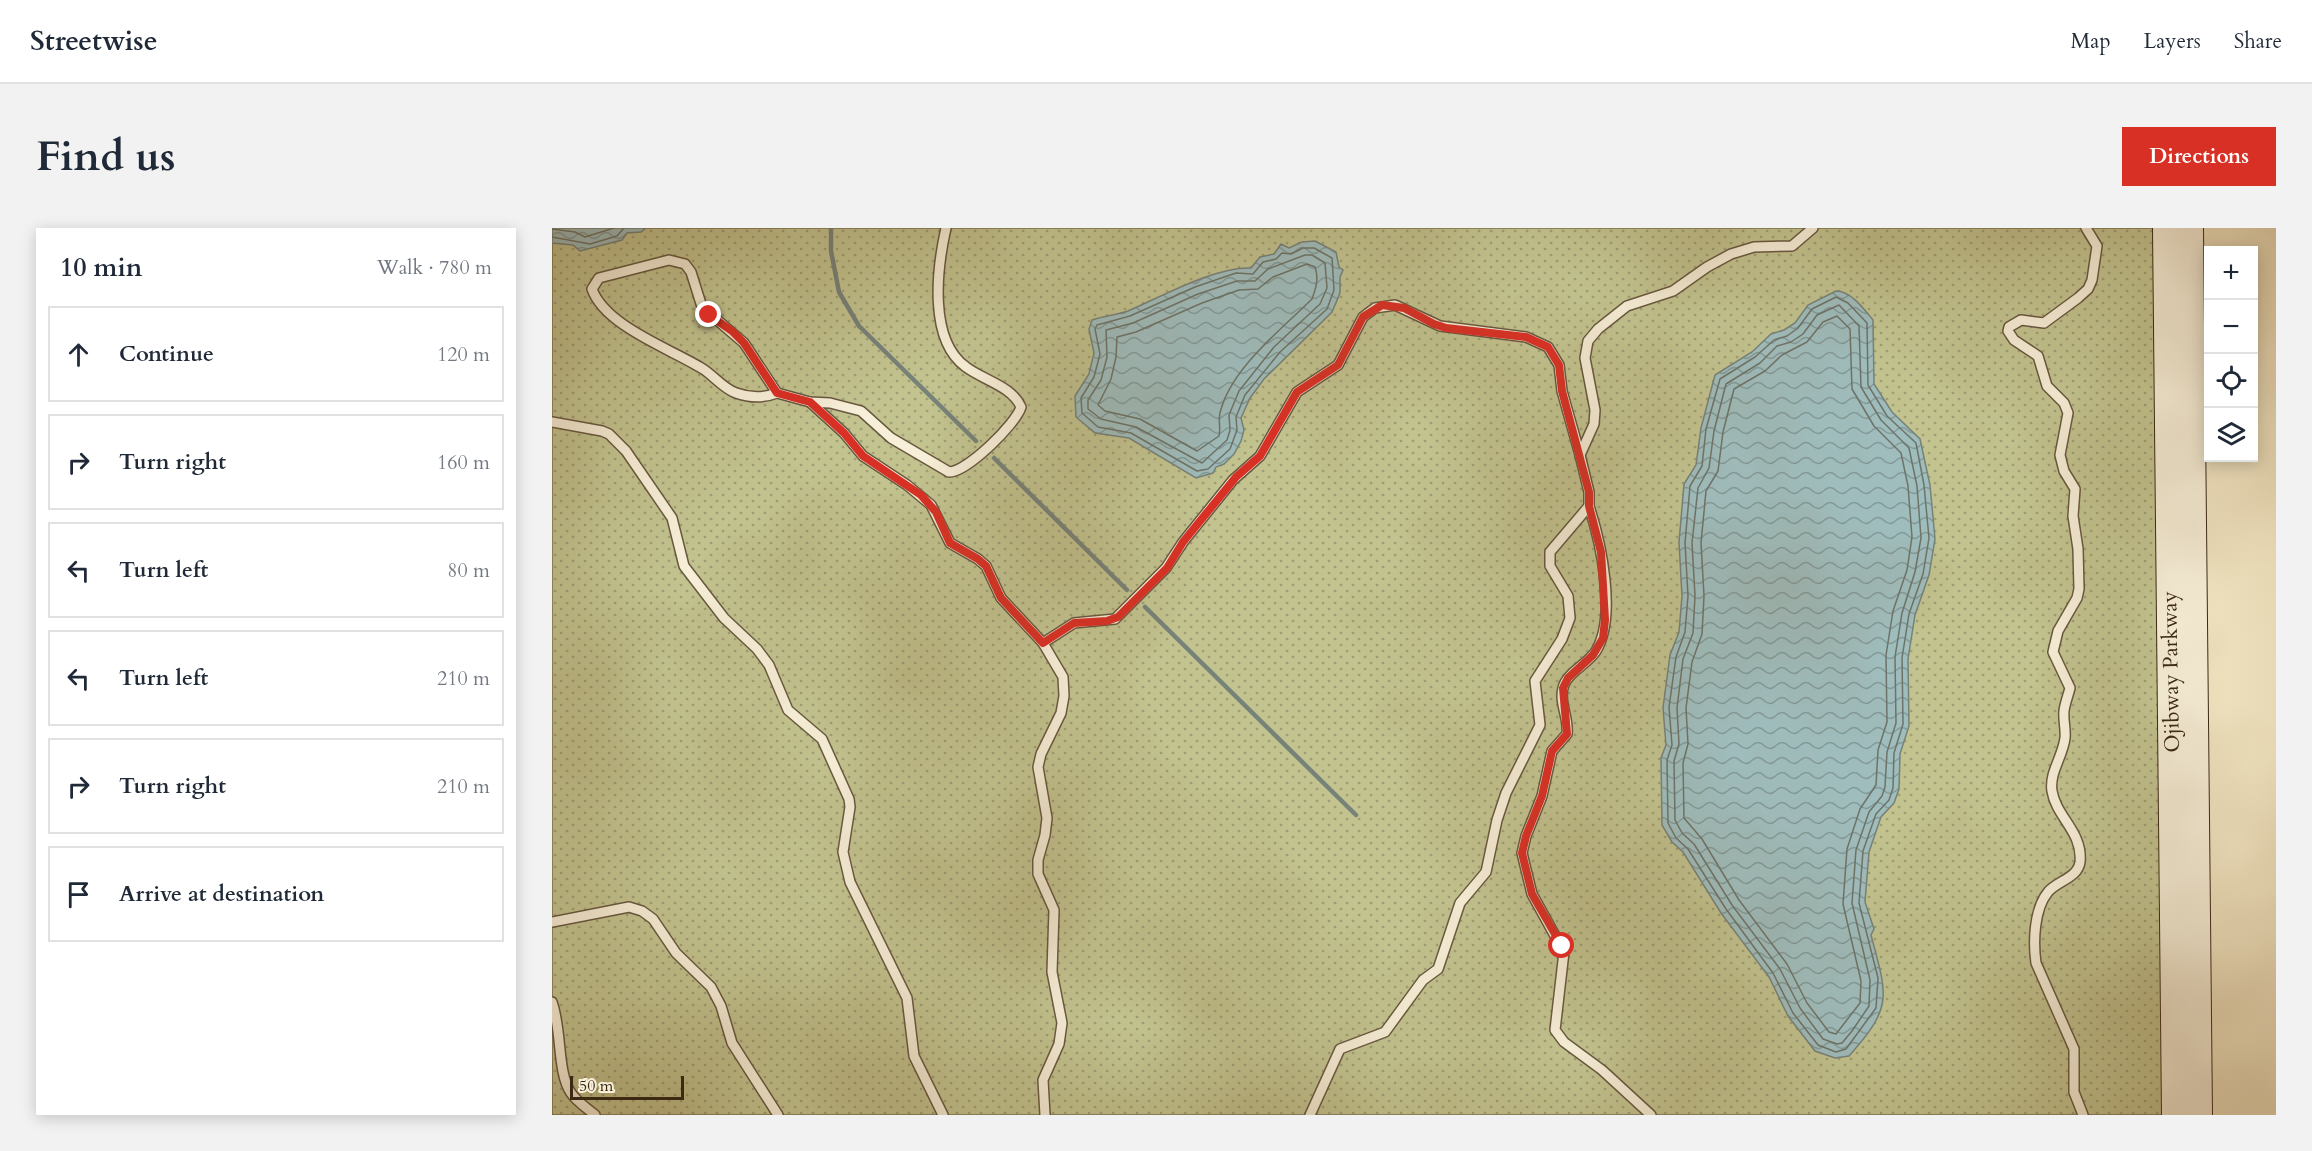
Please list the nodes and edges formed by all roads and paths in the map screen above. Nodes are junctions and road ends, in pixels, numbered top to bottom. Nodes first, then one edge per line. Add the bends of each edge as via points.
1 (946, 228) edge
2 (1813, 228) edge
3 (2086, 228) edge
4 (2166, 228) edge
5 (2190, 228) edge
6 (777, 393) junction
7 (810, 402) junction
8 (552, 422) edge
9 (1580, 449) junction
10 (1589, 506) junction
11 (1043, 643) junction
12 (552, 922) edge
13 (552, 1002) edge
14 (595, 1115) edge
15 (778, 1115) edge
16 (943, 1115) edge
17 (1045, 1115) edge
18 (1310, 1115) edge
19 (1652, 1115) edge
20 (2083, 1115) edge
21 (2175, 1115) edge
22 (2199, 1115) edge

1 - 7 lane via 938,305 947,348 965,366 1019,402 1019,415 965,469 950,472 891,438 861,411
2 - 9 lane via 1792,246 1754,247 1731,254 1673,291 1627,306 1598,329 1588,341 1585,358 1594,424
3 - 20 lane via 2097,246 2088,289 2044,323 2021,321 2008,331 2014,340 2038,356 2047,386 2068,413 2060,455 2075,489 2073,516 2079,589 2055,641 2055,660 2070,688 2064,711 2064,745 2051,789 2073,831 2080,863 2076,872 2044,897 2034,950 2036,963 2074,1049 2074,1092
4 - 21 main road, Ojibway Parkway
5 - 22 main road, Ojibway Parkway
6 - 6 lane via 761,397 734,393 699,367 612,315 596,299 594,283 599,278 669,260 685,264 702,307 744,343
6 - 7 lane
7 - 11 lane via 863,456 931,505 950,543 986,566 1001,598
8 - 16 lane via 602,431 621,444 672,518 681,557 691,576 769,665 788,710 826,745 849,799 843,852 850,882 907,998 915,1056
9 - 10 lane
9 - 11 lane via 1562,391 1559,365 1548,347 1526,337 1440,326 1395,305 1375,308 1363,317 1338,365 1297,392 1260,456 1233,480 1167,568 1115,619 1074,623
10 - 18 lane via 1550,552 1550,566 1568,596 1570,618 1563,639 1535,681 1539,725 1506,793 1486,872 1460,903 1437,969 1423,980 1385,1032 1340,1049
10 - 19 lane via 1601,552 1603,638 1587,663 1564,683 1567,734 1552,751 1542,796 1522,853 1532,894 1564,952 1555,1030 1564,1042
11 - 17 lane via 1063,677 1064,696 1038,767 1047,818 1038,874 1054,910 1052,972 1062,1023 1059,1044 1043,1080
12 - 15 lane via 629,907 653,919 676,953 711,987 732,1043
13 - 14 lane via 565,1083

